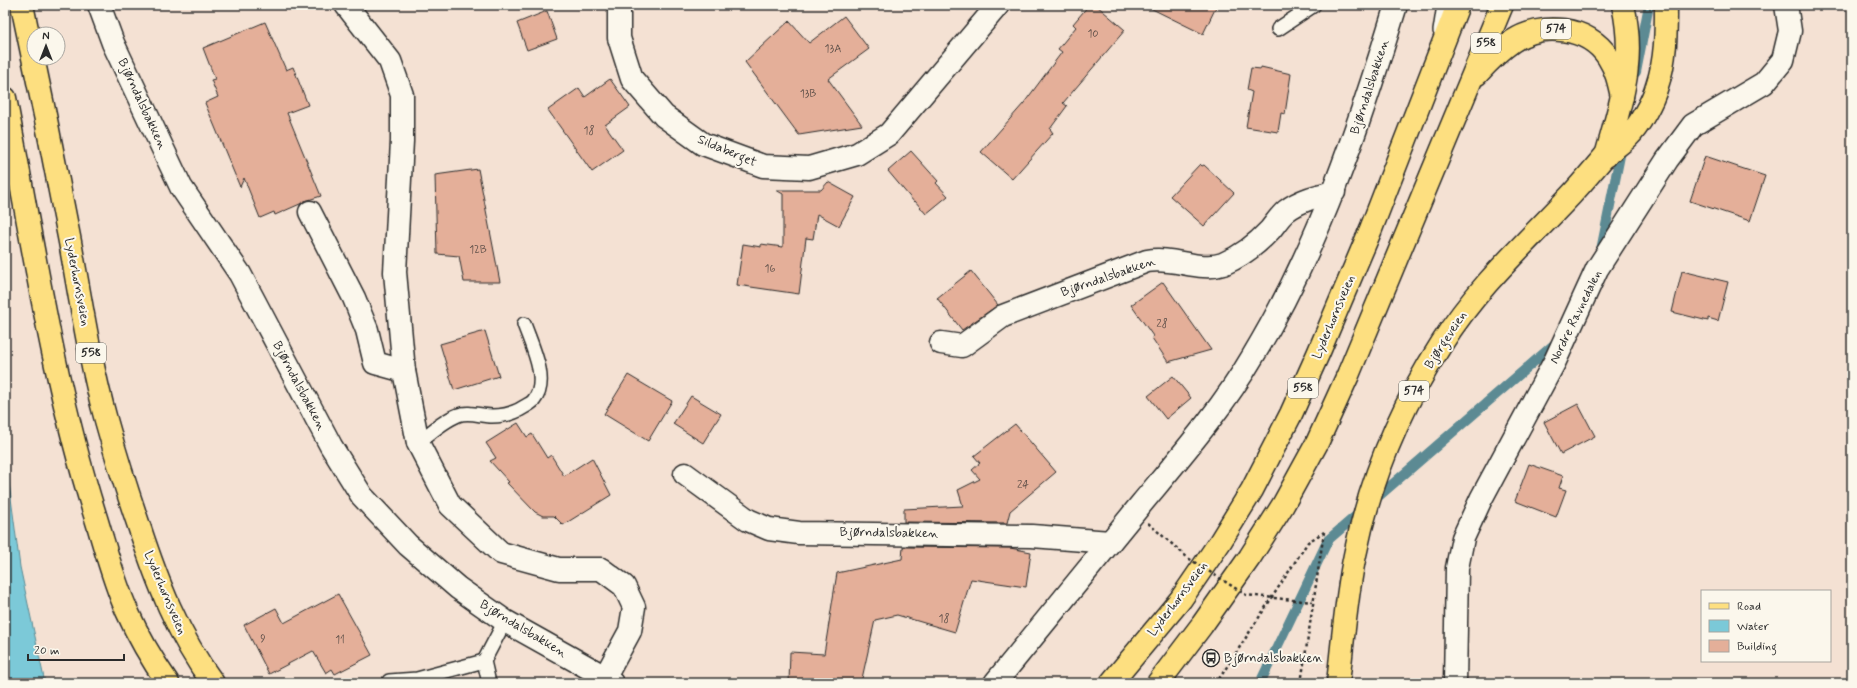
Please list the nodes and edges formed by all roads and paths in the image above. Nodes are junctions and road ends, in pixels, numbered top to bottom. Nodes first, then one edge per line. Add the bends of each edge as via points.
1 (22, 5) edge
2 (99, 5) edge
3 (346, 5) edge
4 (619, 5) edge
5 (998, 5) edge
6 (1314, 5) edge
7 (1396, 5) edge
8 (1444, 5) edge
9 (1458, 5) edge
10 (1502, 5) edge
11 (1623, 5) edge
12 (1666, 5) edge
13 (1786, 5) edge
14 (1278, 29) dead end
15 (1436, 60) junction
16 (1471, 81) junction
17 (1622, 97) junction
18 (5, 98) edge
19 (1606, 156) junction
20 (1334, 192) junction
21 (310, 212) dead end
22 (524, 324) dead end
23 (942, 343) dead end
24 (404, 371) junction
25 (418, 443) junction
26 (685, 474) dead end
27 (1148, 523) dead end
28 (1110, 542) junction
29 (1313, 602) junction
30 (505, 621) junction
31 (484, 661) junction
32 (1219, 679) dead end
33 (609, 680) edge
34 (389, 681) dead end
35 (168, 683) edge
36 (213, 683) edge
37 (489, 683) edge
38 (995, 683) edge
39 (1111, 683) edge
40 (1158, 683) edge
41 (1301, 683) edge
42 (1338, 683) edge
43 (1455, 683) edge

1 - 36 main road, Lyderhornsveien / 558 via 88,338 106,419 126,490 164,596 179,628
2 - 30 street, Bjørndalsbakken via 113,44 181,187 240,274 332,446 362,496 408,545 458,588
3 - 24 street, Bjørndalsbakken via 390,61 402,95 395,272
4 - 5 street, Sildaberget via 619,38 632,79 664,116 703,144 763,166 809,168 856,154 889,134
6 - 14 lane
7 - 20 street, Bjørndalsbakken
8 - 15 lane
9 - 15 main road, Lyderhornsveien / 558
10 - 16 main road, 558
11 - 17 main road, Bjørgeveien / 574 via 1629,44 1628,72
12 - 19 main road, Bjørgeveien / 574 via 1664,55 1657,87 1648,107 1629,136
13 - 43 street, Nordre Ravnedalen via 1790,31 1783,60 1764,83 1693,125 1672,154 1597,269 1555,361 1481,499 1463,538 1457,568
15 - 39 main road, Lyderhornsveien / 558 via 1318,354 1252,490 1181,599
16 - 17 main road, 574 via 1489,61 1513,41 1529,33 1557,28 1575,32 1593,41 1607,56 1616,72
16 - 40 main road, 558 via 1348,375 1316,443 1283,504 1250,557
17 - 19 main road, Bjørgeveien / 574
18 - 35 main road via 52,344 77,454 108,558 127,610 148,654
19 - 42 main road, Bjørgeveien / 574 via 1473,299 1420,378 1380,467 1366,513 1355,555
20 - 23 street, Bjørndalsbakken via 1308,198 1286,211 1244,254 1222,264 1197,266 1159,259 1147,261 1003,316 962,346
20 - 28 street, Bjørndalsbakken via 1300,269 1253,356 1213,416
21 - 24 street via 354,298 367,330 375,364
22 - 25 lane via 541,379 540,389 534,400 506,415 459,415 444,422
24 - 25 street, Bjørndalsbakken
25 - 33 street, Bjørndalsbakken via 450,504 501,553 559,569 601,569 624,586 634,607 630,631
26 - 28 street, Bjørndalsbakken via 748,520 770,529 799,533 1032,536
27 - 29 path, bridge via 1188,558 1246,595
28 - 38 street, Bjørndalsbakken
29 - 32 path via 1324,532 1308,542
29 - 41 path
30 - 31 lane
30 - 33 street, Bjørndalsbakken
31 - 34 lane via 417,679
31 - 37 lane

